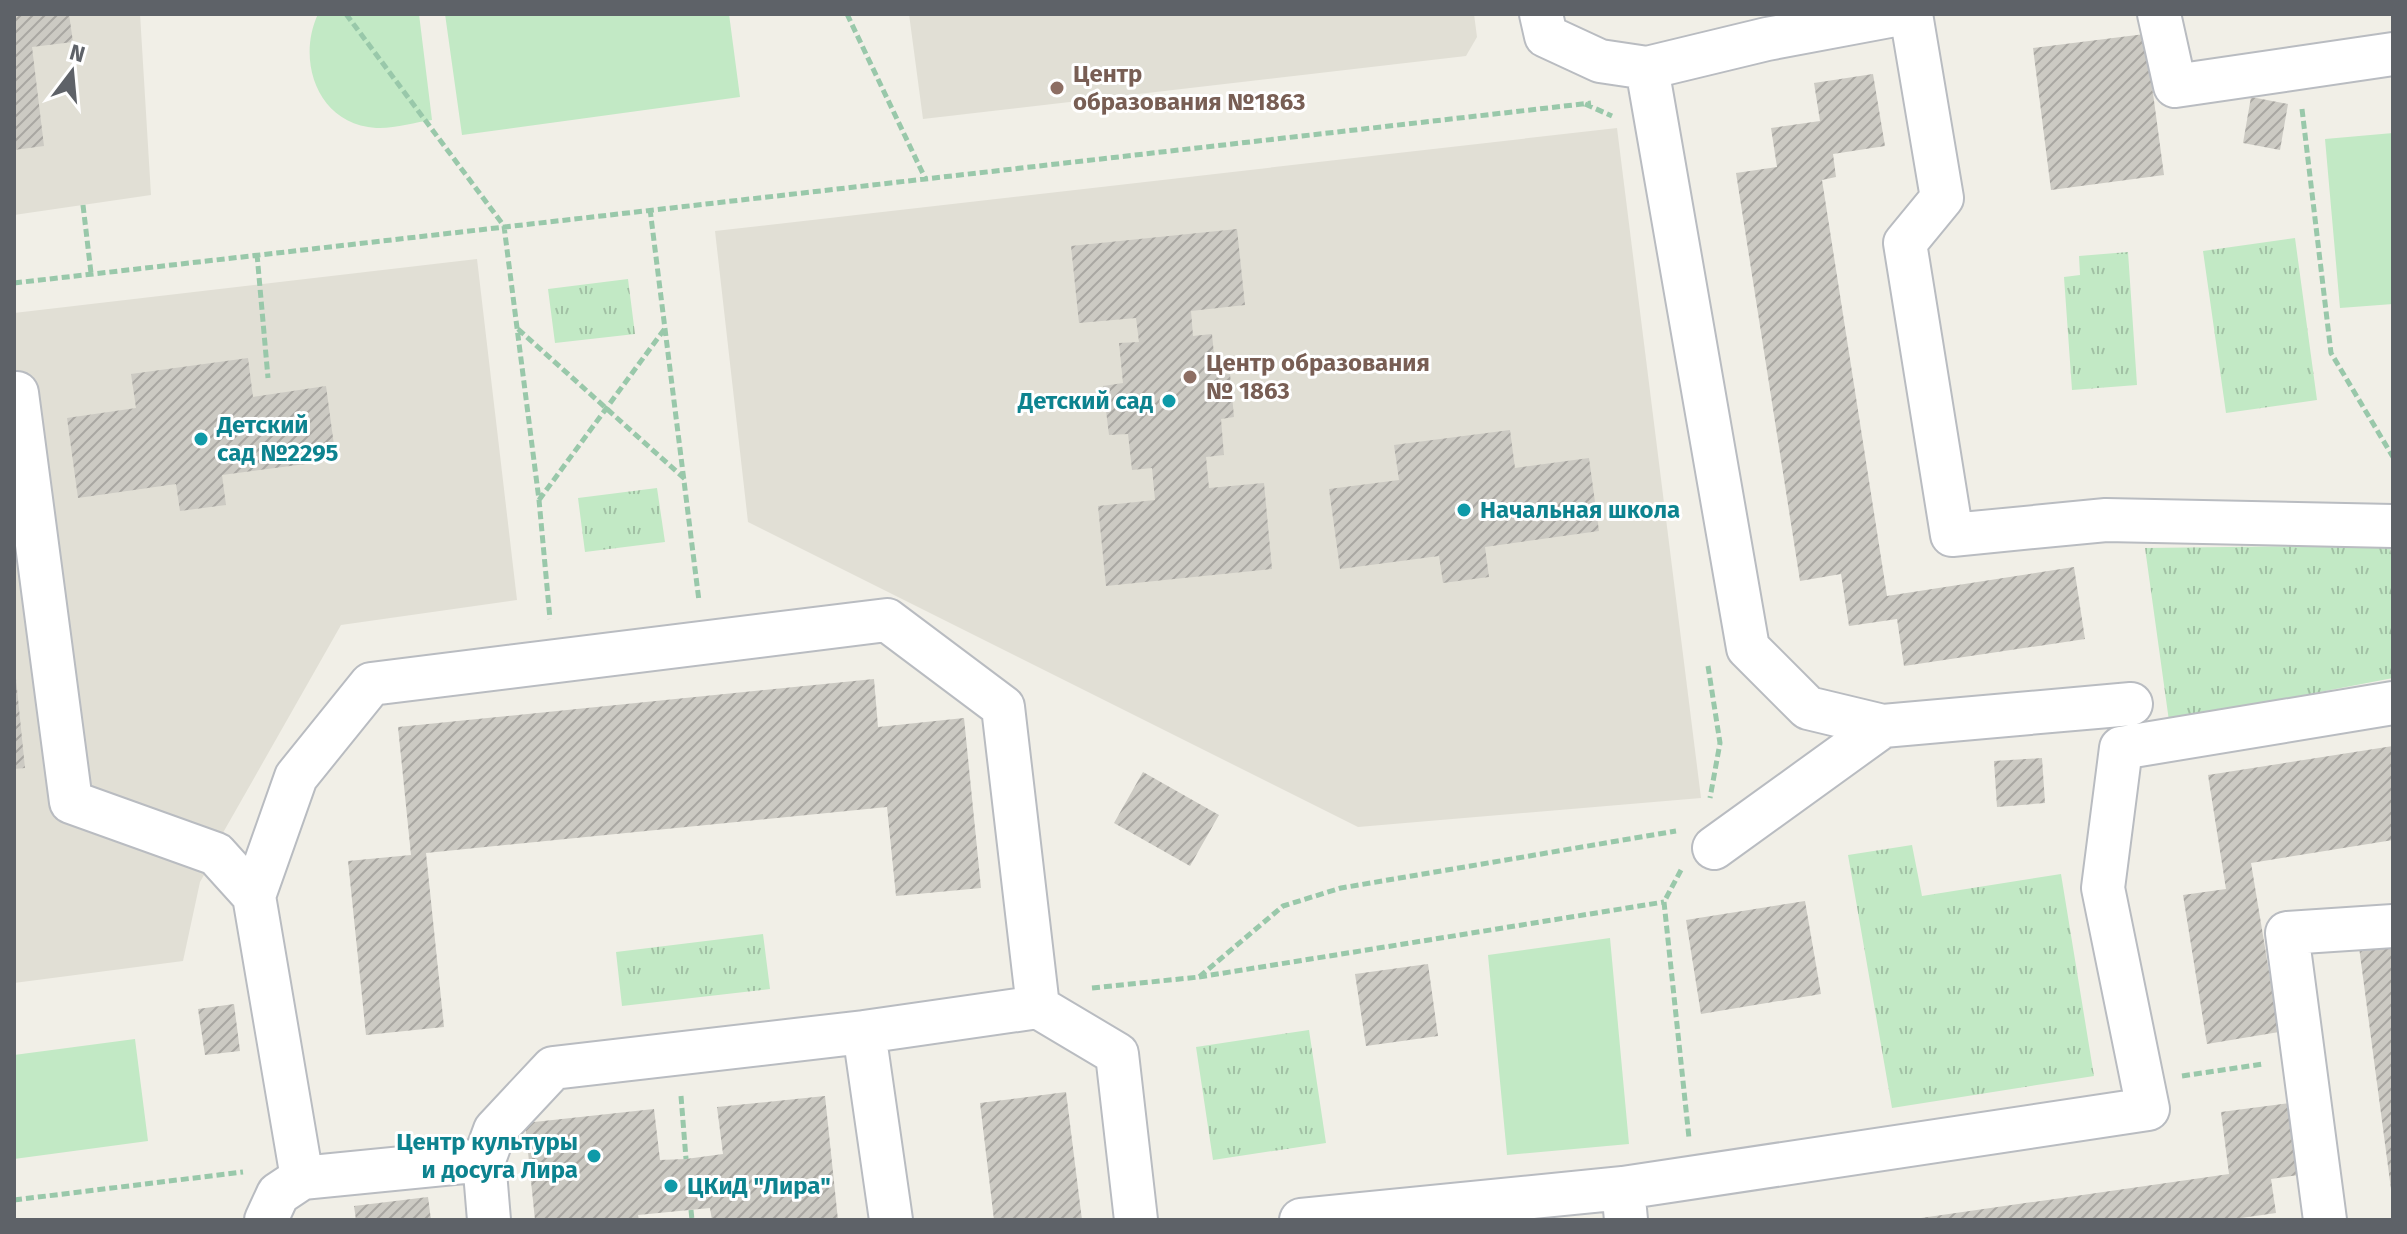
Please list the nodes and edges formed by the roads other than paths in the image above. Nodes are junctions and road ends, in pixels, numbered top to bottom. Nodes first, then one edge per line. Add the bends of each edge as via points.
1 (1541, 14) edge
2 (1900, 14) edge
3 (1911, 14) edge
4 (2159, 14) edge
5 (1766, 26) edge
6 (2393, 54) edge
7 (1649, 82) junction
8 (17, 393) dead end
9 (2393, 526) edge
10 (2393, 703) edge
11 (1883, 726) junction
12 (2121, 748) junction
13 (1701, 846) road end
14 (254, 896) junction
15 (2393, 926) edge
16 (1037, 1001) junction
17 (864, 1032) junction
18 (484, 1160) junction
19 (301, 1172) junction
20 (1624, 1204) edge
21 (266, 1220) edge
22 (489, 1220) edge
23 (891, 1220) edge
24 (1136, 1220) edge
25 (1301, 1220) edge
26 (2325, 1220) edge

1 - 7 lane via 1546,36
2 - 5 lane
3 - 9 lane via 1942,198 1905,243 1952,535 2106,520
4 - 6 lane via 2175,86
5 - 7 lane
7 - 11 lane via 1748,648 1808,708
8 - 14 lane via 71,802 216,854
10 - 12 lane
11 - 12 lane via 2118,706
11 - 13 lane
12 - 20 lane via 2103,888 2148,1109 1693,1177
14 - 16 lane via 296,777 371,684 887,620 1003,707
14 - 19 lane
15 - 26 lane via 2287,933
16 - 17 lane
16 - 24 lane via 1117,1054
17 - 18 lane via 553,1068 495,1130
17 - 23 lane
18 - 19 lane
18 - 22 lane
19 - 21 lane via 278,1194
20 - 25 lane

